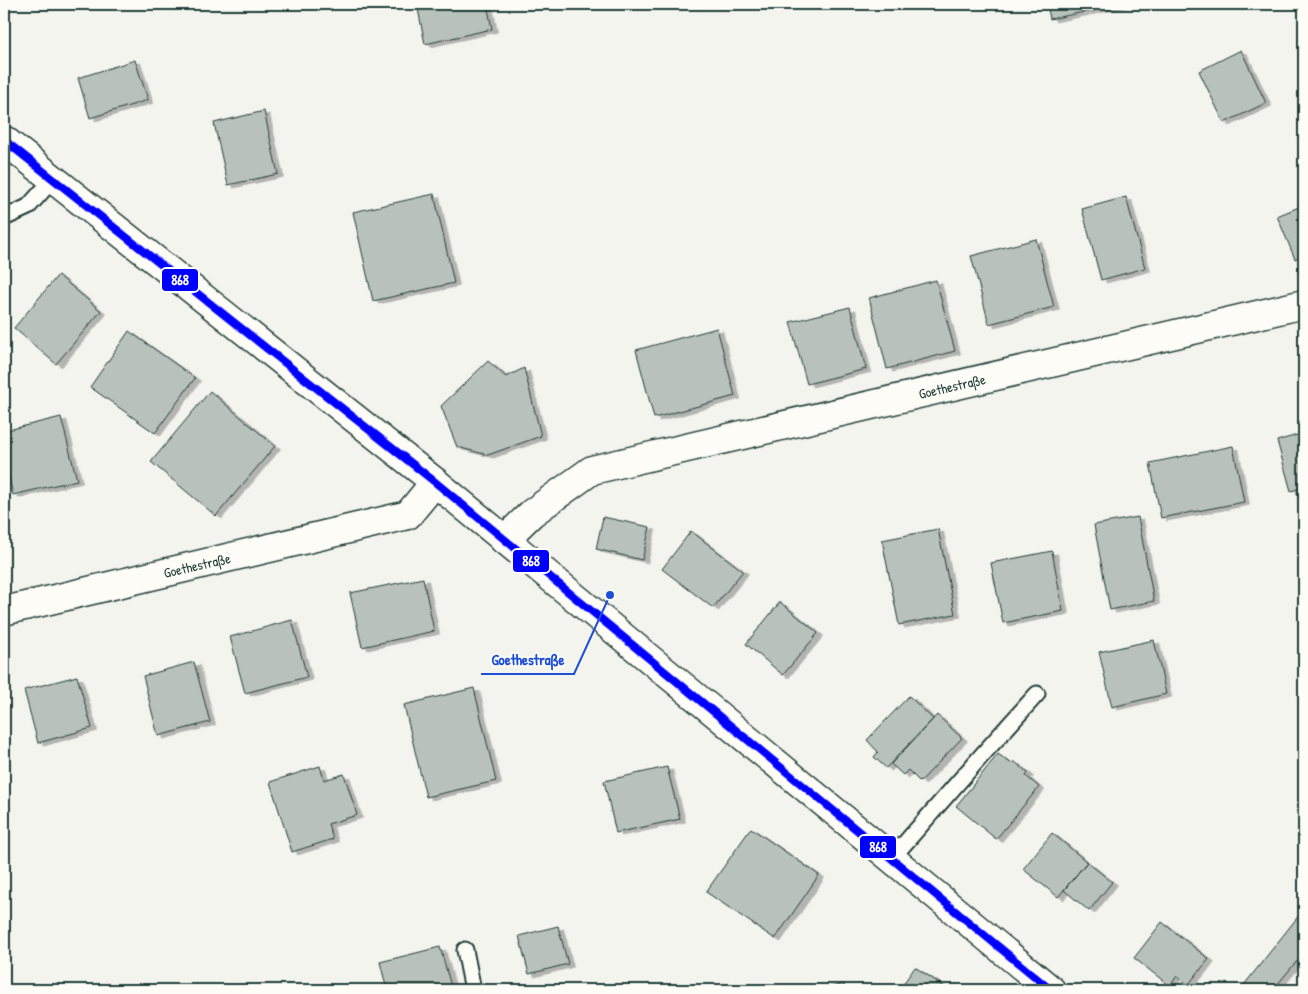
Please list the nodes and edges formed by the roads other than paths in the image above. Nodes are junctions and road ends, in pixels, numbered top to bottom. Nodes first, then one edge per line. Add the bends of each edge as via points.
1 (4, 140) edge
2 (53, 179) junction
3 (4, 218) edge
4 (1304, 304) edge
5 (435, 482) junction
6 (504, 540) junction
7 (4, 611) edge
8 (1037, 694) dead end
9 (891, 859) junction
10 (465, 950) dead end
11 (473, 990) edge
12 (1051, 990) edge

1 - 2 street
2 - 3 lane via 28,207
2 - 5 street
4 - 6 street, Goethestraße via 592,470 532,513
5 - 6 street
5 - 7 street, Goethestraße via 408,515
6 - 9 street
8 - 9 lane
9 - 12 street
10 - 11 lane

